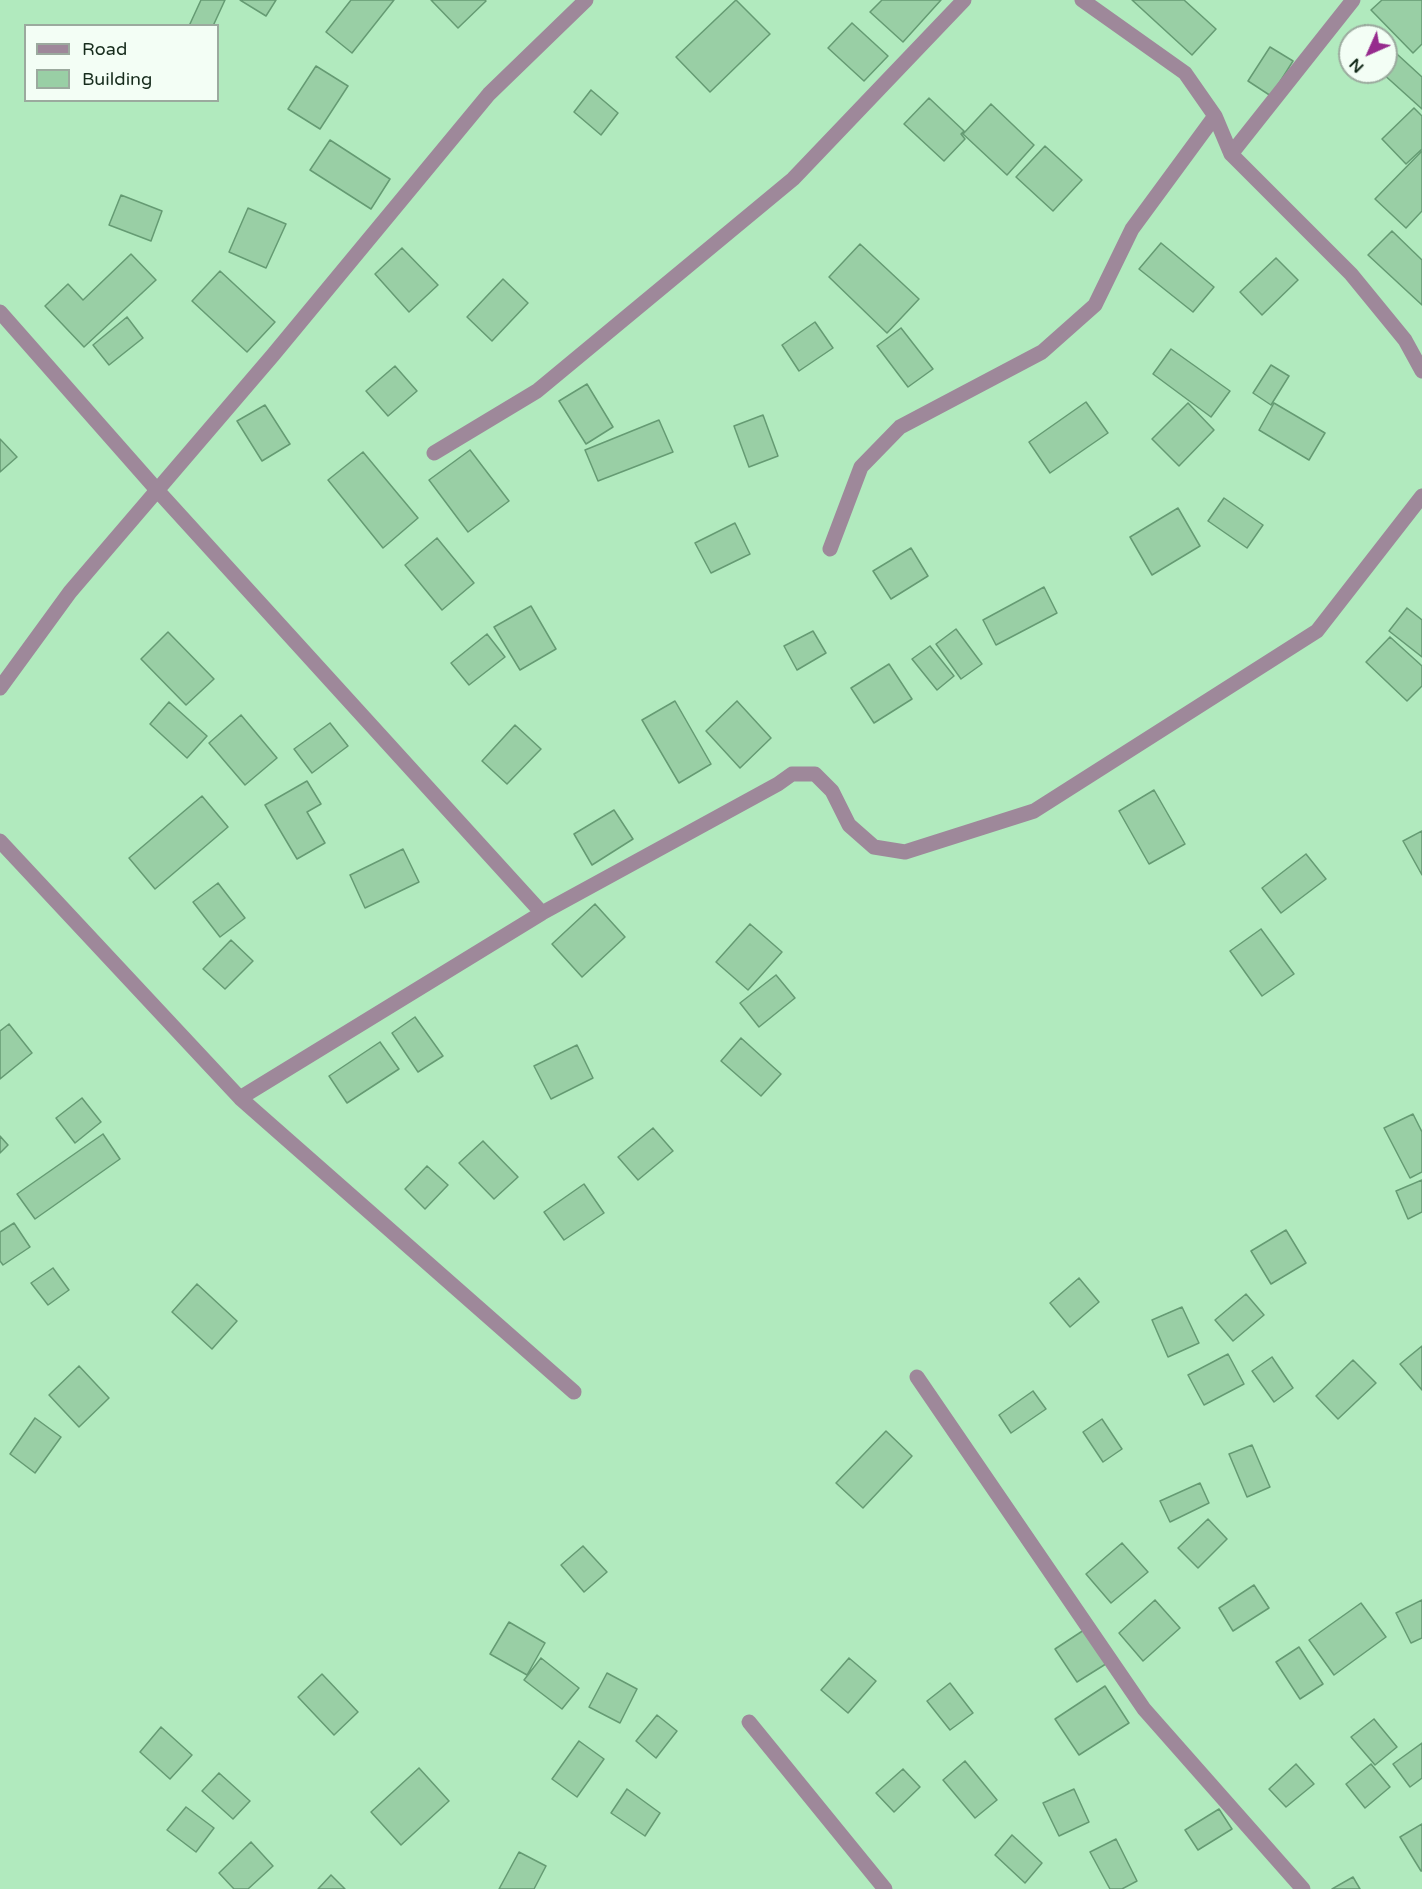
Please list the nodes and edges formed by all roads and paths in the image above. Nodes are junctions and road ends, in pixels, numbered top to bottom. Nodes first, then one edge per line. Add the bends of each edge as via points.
1 (586, 0) edge
2 (964, 0) edge
3 (1082, 0) edge
4 (1353, 0) edge
5 (1215, 116) junction
6 (1231, 154) junction
7 (0, 312) edge
8 (1422, 371) edge
9 (434, 453) dead end
10 (158, 490) junction
11 (1422, 496) edge
12 (830, 549) dead end
13 (0, 687) edge
14 (0, 841) edge
15 (542, 913) junction
16 (240, 1098) junction
17 (917, 1377) dead end
18 (574, 1392) dead end
19 (749, 1722) dead end
20 (885, 1889) edge
21 (1303, 1889) edge

1 - 10 street via 489,94
2 - 9 street via 793,179 537,391
3 - 5 street via 1185,73
4 - 6 street
5 - 6 street
5 - 12 street via 1132,229 1095,305 1042,352 900,427 861,467
6 - 8 street via 1351,274 1405,340
7 - 10 street
10 - 13 street via 70,592
10 - 15 street
11 - 15 street via 1317,631 1034,811 905,852 874,847 849,825 832,791 815,774 792,774
14 - 16 street
15 - 16 street
16 - 18 street
17 - 21 street via 1144,1709
19 - 20 street

